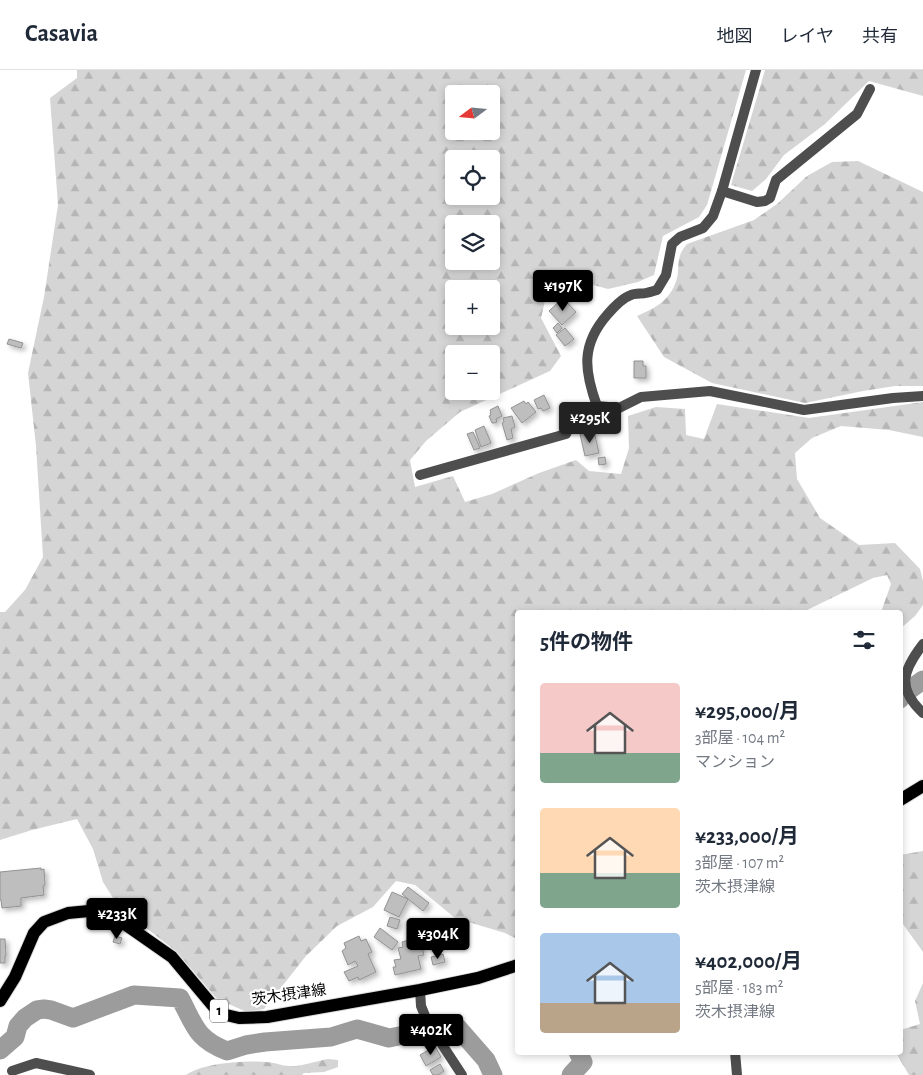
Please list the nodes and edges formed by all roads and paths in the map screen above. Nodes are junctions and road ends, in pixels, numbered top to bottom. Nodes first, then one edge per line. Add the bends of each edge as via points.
1 (756, 70) edge
2 (870, 89) dead end
3 (722, 191) junction
4 (923, 396) edge
5 (597, 406) junction
6 (420, 475) dead end
7 (923, 644) edge
8 (922, 710) edge
9 (923, 786) edge
10 (903, 798) edge
11 (515, 966) edge
12 (420, 990) junction
13 (0, 1001) edge
14 (735, 1055) edge
15 (12, 1071) dead end
16 (90, 1075) edge
17 (462, 1075) edge
18 (738, 1075) edge

1 - 3 street
2 - 3 street via 857,114 776,180 770,198 757,202
3 - 5 street via 713,216 703,228 680,237 672,244 666,275 658,290 632,294 613,308 598,326 589,344 587,366
4 - 5 street via 804,410 710,392 641,397 619,408
5 - 6 street via 576,414 566,434
7 - 8 street via 906,668 904,680 913,703
9 - 10 main road
11 - 12 main road, 茨木摂津線 / 1 via 478,978
12 - 13 main road, 茨木摂津線 / 1 via 267,1016 239,1018 222,1014 172,957 119,920 89,911 68,913 44,922 34,933 15,977
12 - 17 street via 421,1006 428,1022
14 - 18 street
15 - 16 street via 36,1063

